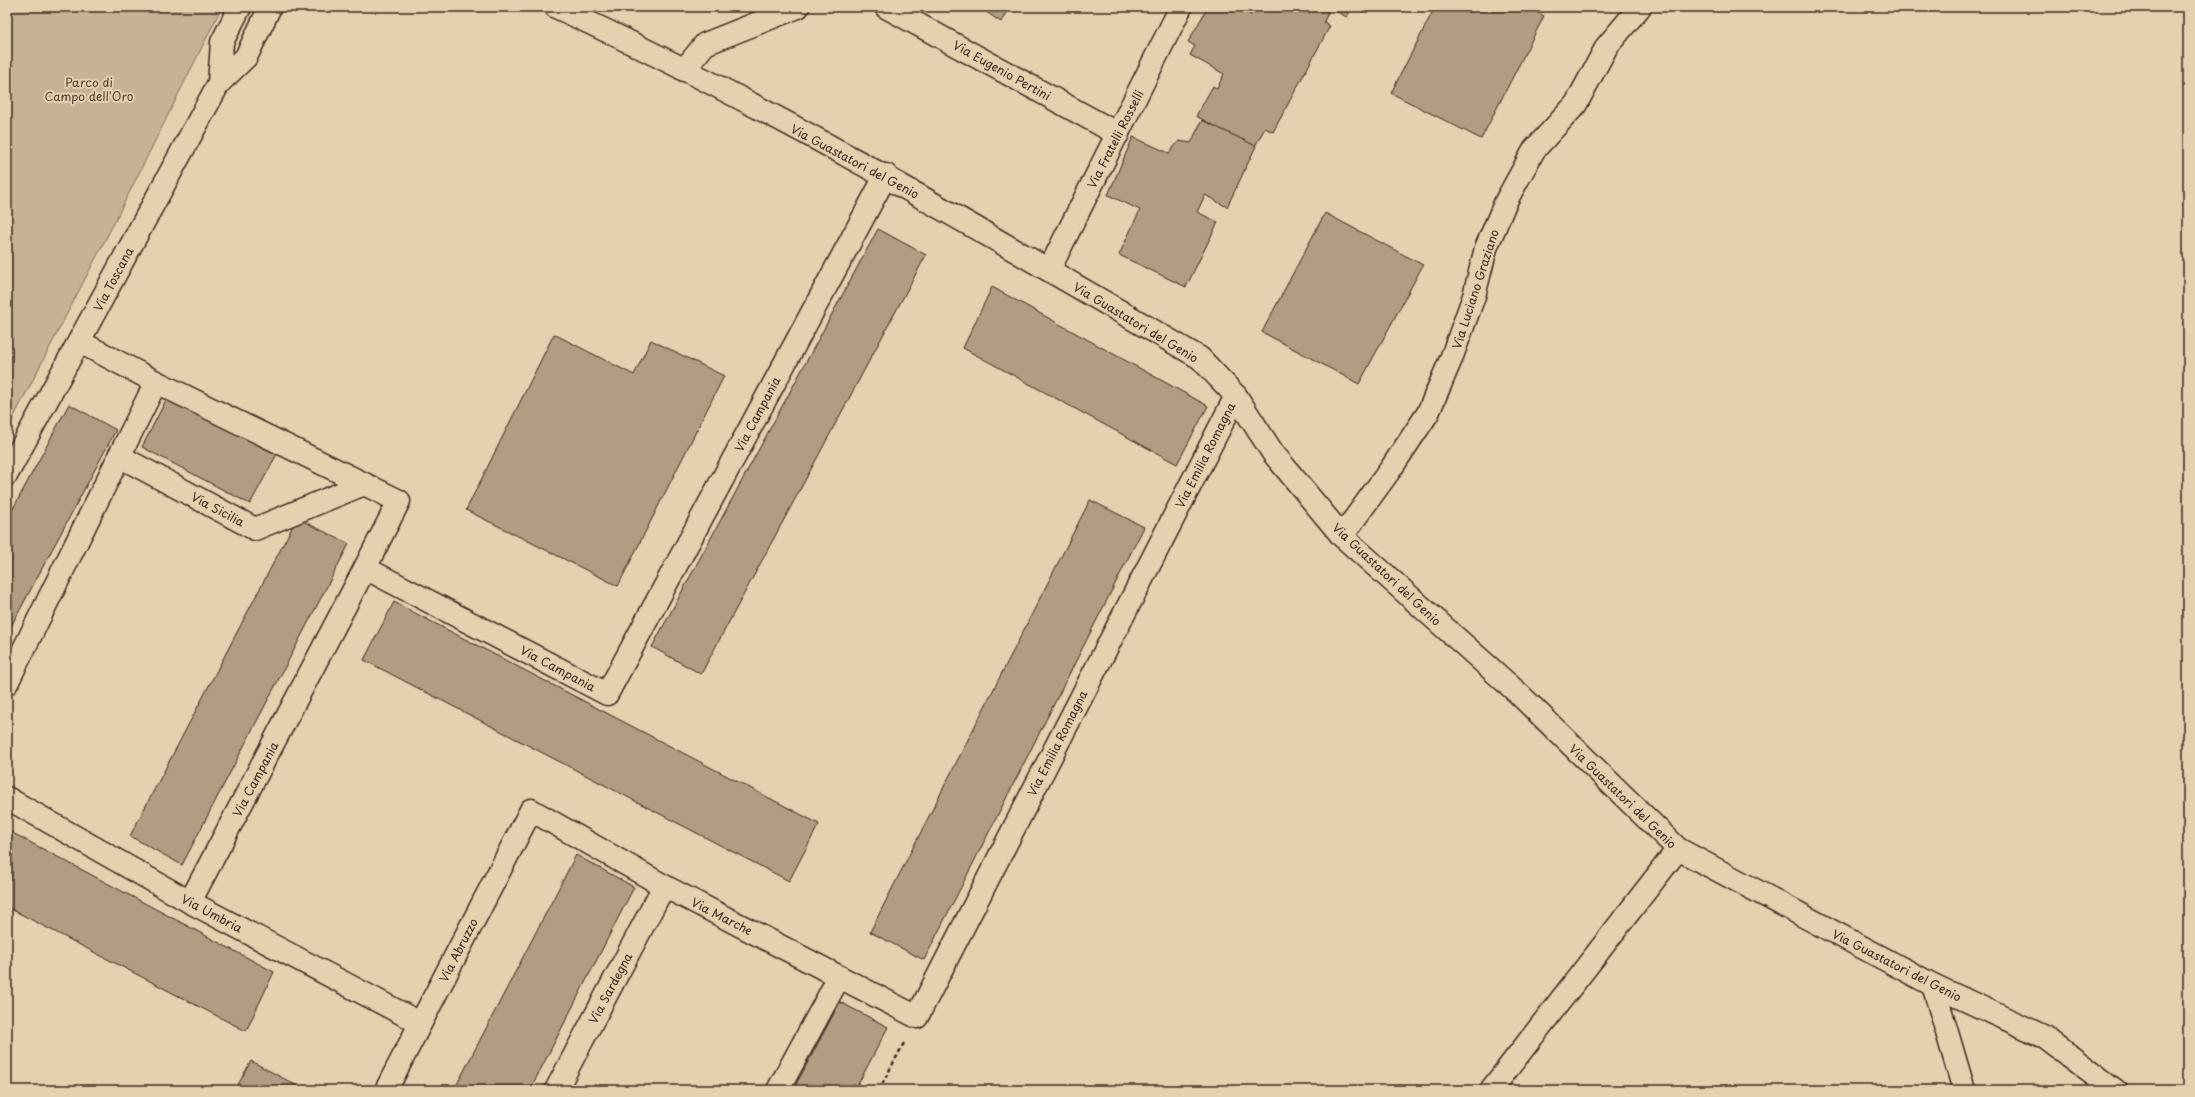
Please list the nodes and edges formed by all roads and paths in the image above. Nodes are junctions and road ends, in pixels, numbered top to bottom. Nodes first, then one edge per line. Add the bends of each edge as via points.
1 (240, 7) edge
2 (270, 7) edge
3 (556, 7) edge
4 (798, 7) edge
5 (886, 7) edge
6 (1181, 7) edge
7 (1640, 7) edge
8 (684, 70) junction
9 (219, 83) junction
10 (1118, 134) junction
11 (886, 175) junction
12 (1049, 270) junction
13 (80, 342) junction
14 (156, 382) junction
15 (1236, 396) junction
16 (119, 456) junction
17 (7, 474) edge
18 (364, 484) junction
19 (1342, 536) junction
20 (366, 568) junction
21 (7, 683) edge
22 (7, 798) edge
23 (531, 810) joint
24 (1678, 849) junction
25 (664, 886) junction
26 (190, 902) junction
27 (839, 977) junction
28 (1933, 985) junction
29 (917, 1017) junction
30 (420, 1023) junction
31 (386, 1090) edge
32 (556, 1090) edge
33 (778, 1090) edge
34 (879, 1090) edge
35 (1491, 1090) edge
36 (1964, 1090) edge
37 (2115, 1090) edge

1 - 9 street via 222,42
2 - 9 street via 246,57
3 - 8 street, Via Guastatori del Genio
4 - 8 street via 705,44
5 - 10 street, Via Eugenio Pertini
6 - 10 street, Via Fratelli Rosselli
7 - 19 street, Via Luciano Graziano via 1607,46 1576,104 1534,150 1506,201 1486,248 1474,296 1428,413
8 - 11 street, Via Guastatori del Genio
9 - 13 street, Via Toscana
10 - 12 street, Via Fratelli Rosselli
11 - 12 street, Via Guastatori del Genio
11 - 20 street, Via Campania via 607,694
12 - 15 street, Via Guastatori del Genio via 1200,358
13 - 14 street
13 - 17 street, Via Toscana
14 - 16 street
14 - 18 street
15 - 19 street, Via Guastatori del Genio via 1273,453
15 - 29 street, Via Emilia Romagna
16 - 18 street, Via Sicilia via 255,529
16 - 21 street
18 - 20 street via 399,501
19 - 24 street, Via Guastatori del Genio via 1519,694
20 - 26 street, Via Campania
22 - 26 street, Via Umbria
23 - 25 street, Via Marche
23 - 30 street, Via Abruzzo
24 - 28 street, Via Guastatori del Genio
24 - 35 street
25 - 27 street, Via Marche
25 - 32 street, Via Sardegna
26 - 30 street, Via Umbria
27 - 29 street, Via Marche
27 - 33 street
28 - 36 street
28 - 37 street, Via Guastatori del Genio via 2045,1037
29 - 34 path
30 - 31 street, Via Abruzzo

